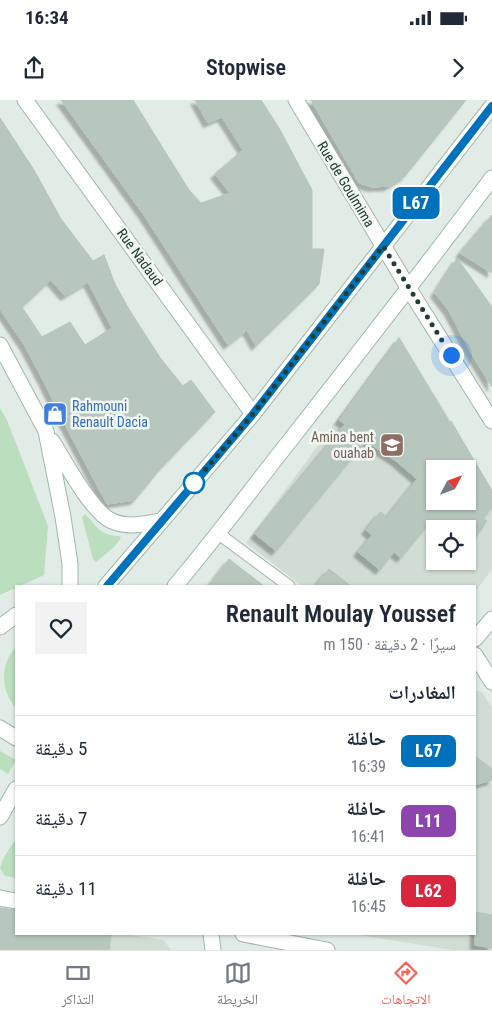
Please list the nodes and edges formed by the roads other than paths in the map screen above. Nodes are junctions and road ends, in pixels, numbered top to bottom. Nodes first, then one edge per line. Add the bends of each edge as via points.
1 (25, 100) edge
2 (296, 100) edge
3 (492, 106) edge
4 (492, 178) edge
5 (383, 246) junction
6 (409, 289) junction
7 (0, 344) edge
8 (253, 414) junction
9 (492, 421) edge
10 (46, 431) junction
11 (161, 521) junction
12 (219, 534) junction
13 (70, 585) edge
14 (107, 585) edge
15 (176, 585) edge
16 (288, 585) edge
17 (15, 616) edge
18 (492, 619) edge
19 (0, 627) edge
20 (476, 638) edge
21 (476, 657) edge
22 (492, 682) edge
23 (0, 728) edge
24 (15, 737) edge
25 (15, 791) edge
26 (0, 816) edge
27 (0, 898) edge
28 (15, 900) edge
29 (210, 935) edge
30 (253, 935) edge
31 (213, 950) edge
32 (328, 950) edge

1 - 8 main road, Rue Nadaud
2 - 5 main road, Rue de Goulmima
3 - 5 main road
4 - 6 main road
5 - 6 main road, Rue de Goulmima
5 - 8 main road
6 - 9 main road, Rue de Goulmima
6 - 12 main road
7 - 10 main road
8 - 11 main road
10 - 11 main road via 84,492 106,518 125,524
10 - 13 main road via 63,517
11 - 14 main road
12 - 15 main road
12 - 16 lane
17 - 19 main road
18 - 20 main road
21 - 22 main road
23 - 24 main road
25 - 26 main road
27 - 28 main road
29 - 31 main road
30 - 32 main road

